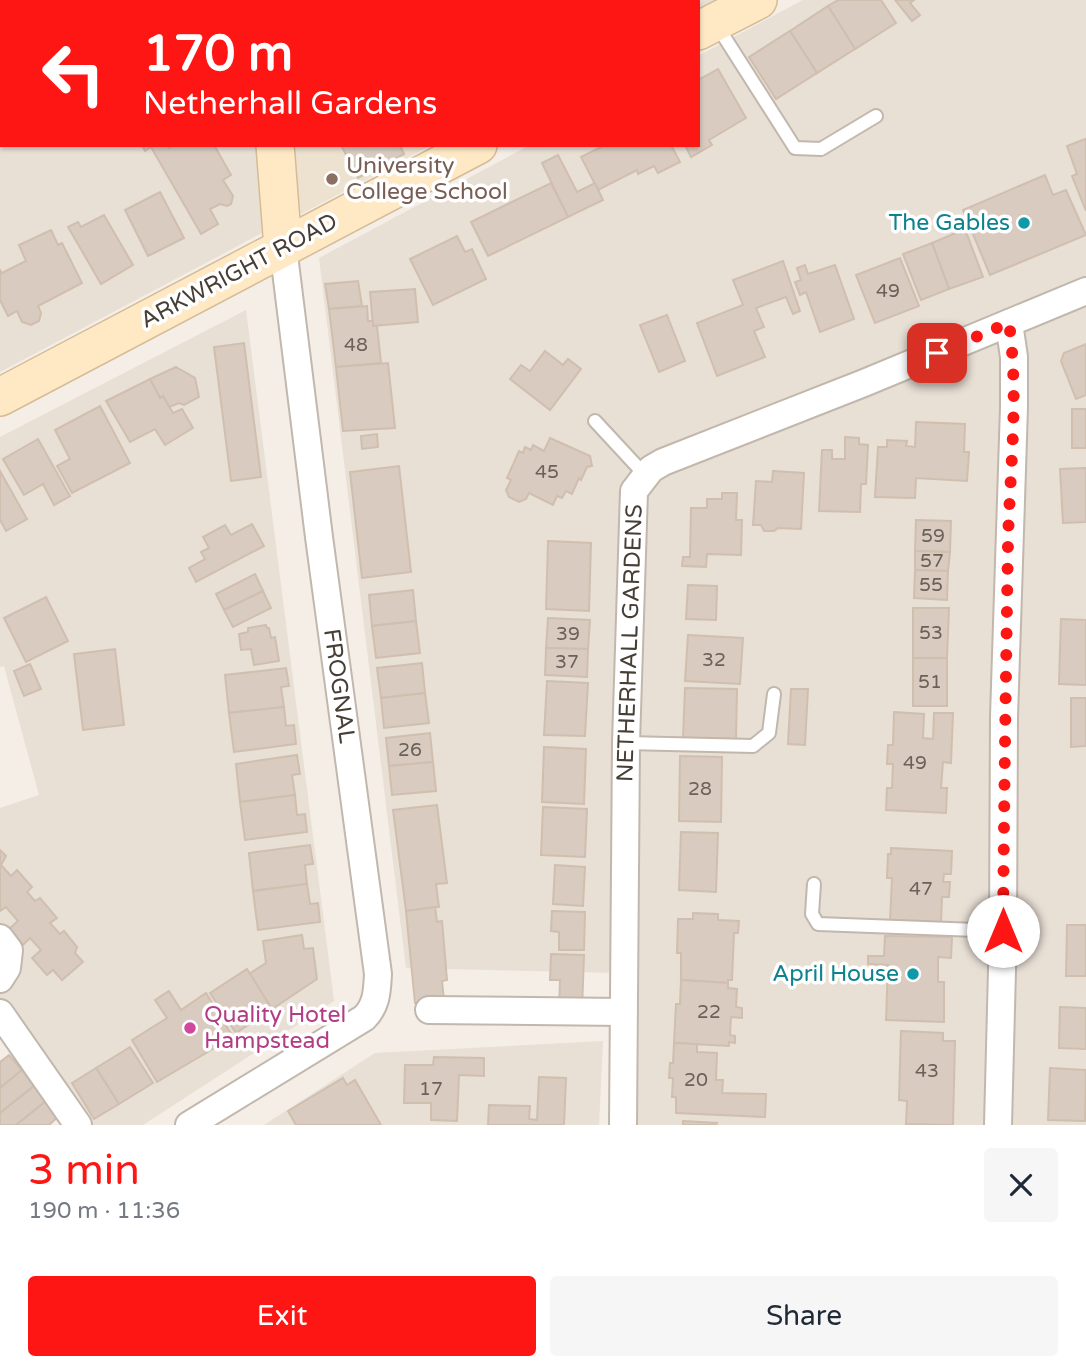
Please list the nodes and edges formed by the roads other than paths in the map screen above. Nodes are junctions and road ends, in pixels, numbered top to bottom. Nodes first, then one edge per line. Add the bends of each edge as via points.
1 (758, 0) edge
2 (707, 27) edge
3 (876, 116) dead end
4 (275, 147) edge
5 (474, 147) edge
6 (282, 247) junction
7 (1086, 291) edge
8 (1009, 323) junction
9 (0, 397) edge
10 (595, 421) dead end
11 (646, 476) junction
12 (774, 694) dead end
13 (626, 743) junction
14 (814, 884) dead end
15 (1003, 931) junction
16 (0, 938) edge
17 (0, 979) edge
18 (429, 1010) dead end
19 (623, 1012) junction
20 (0, 1013) edge
21 (78, 1125) edge
22 (189, 1125) edge
23 (623, 1125) edge
24 (998, 1125) edge

1 - 2 street
2 - 3 lane via 795,148 821,149
4 - 6 street, FROGNAL
5 - 6 street, ARKWRIGHT ROAD
6 - 9 street, ARKWRIGHT ROAD
6 - 22 street, FROGNAL via 377,992 372,1010 364,1018
7 - 8 street, NETHERHALL GARDENS
8 - 11 street, NETHERHALL GARDENS via 663,462
8 - 15 street via 1014,407
10 - 11 lane
11 - 13 street, NETHERHALL GARDENS via 633,498
12 - 13 lane via 769,733 754,746
13 - 19 street, NETHERHALL GARDENS
14 - 15 lane via 812,914 818,924
15 - 24 street
16 - 17 street via 9,950
18 - 19 street
19 - 23 street, NETHERHALL GARDENS
20 - 21 street

